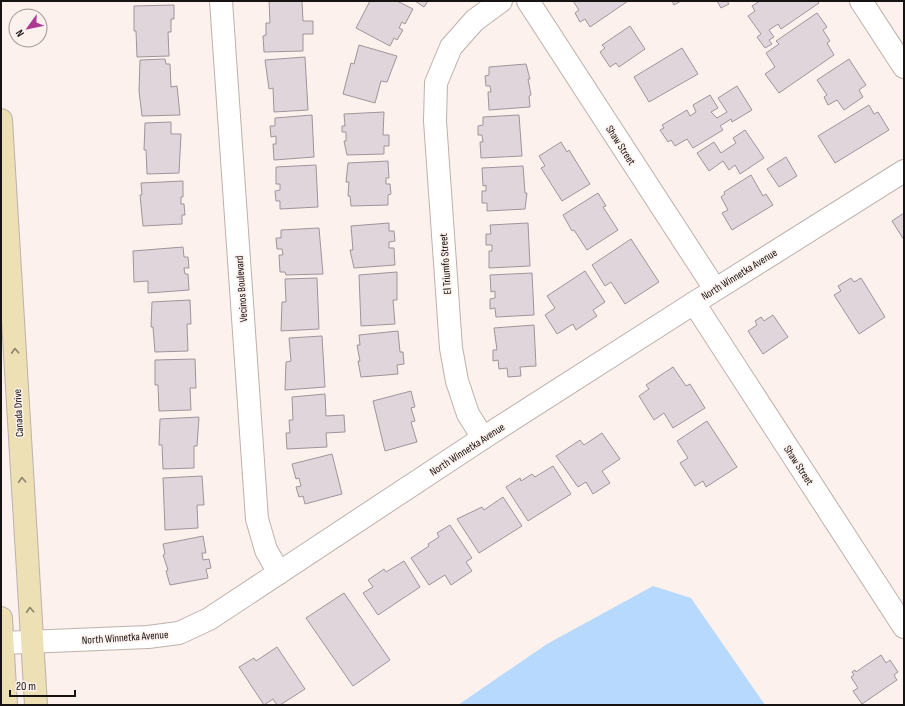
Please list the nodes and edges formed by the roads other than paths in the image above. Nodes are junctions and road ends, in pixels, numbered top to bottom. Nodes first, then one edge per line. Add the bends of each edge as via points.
1 (221, 1) edge
2 (501, 1) edge
3 (528, 1) edge
4 (861, 1) edge
5 (904, 67) edge
6 (1, 120) edge
7 (904, 171) edge
8 (715, 289) junction
9 (694, 302) junction
10 (483, 438) junction
11 (279, 573) junction
12 (1, 618) edge
13 (904, 627) edge
14 (32, 642) junction
15 (2, 643) junction
16 (6, 705) edge
17 (36, 705) edge

1 - 11 street, Vecinos Boulevard via 256,519 266,550
2 - 10 street, El Triumfo Street via 475,20 451,47 436,84 435,121 451,348 457,381 468,414
3 - 8 street, Shaw Street
4 - 5 street
14 -> 6 street, Canada Drive
7 - 8 street, North Winnetka Avenue
8 - 9 street, North Winnetka Avenue
9 - 10 street, North Winnetka Avenue
9 - 13 street, Shaw Street
10 - 11 street, North Winnetka Avenue
11 - 14 street, North Winnetka Avenue via 209,620 179,633 148,637
12 - 15 street
14 - 15 street, North Winnetka Avenue
14 - 17 street, Canada Drive
15 - 16 street

